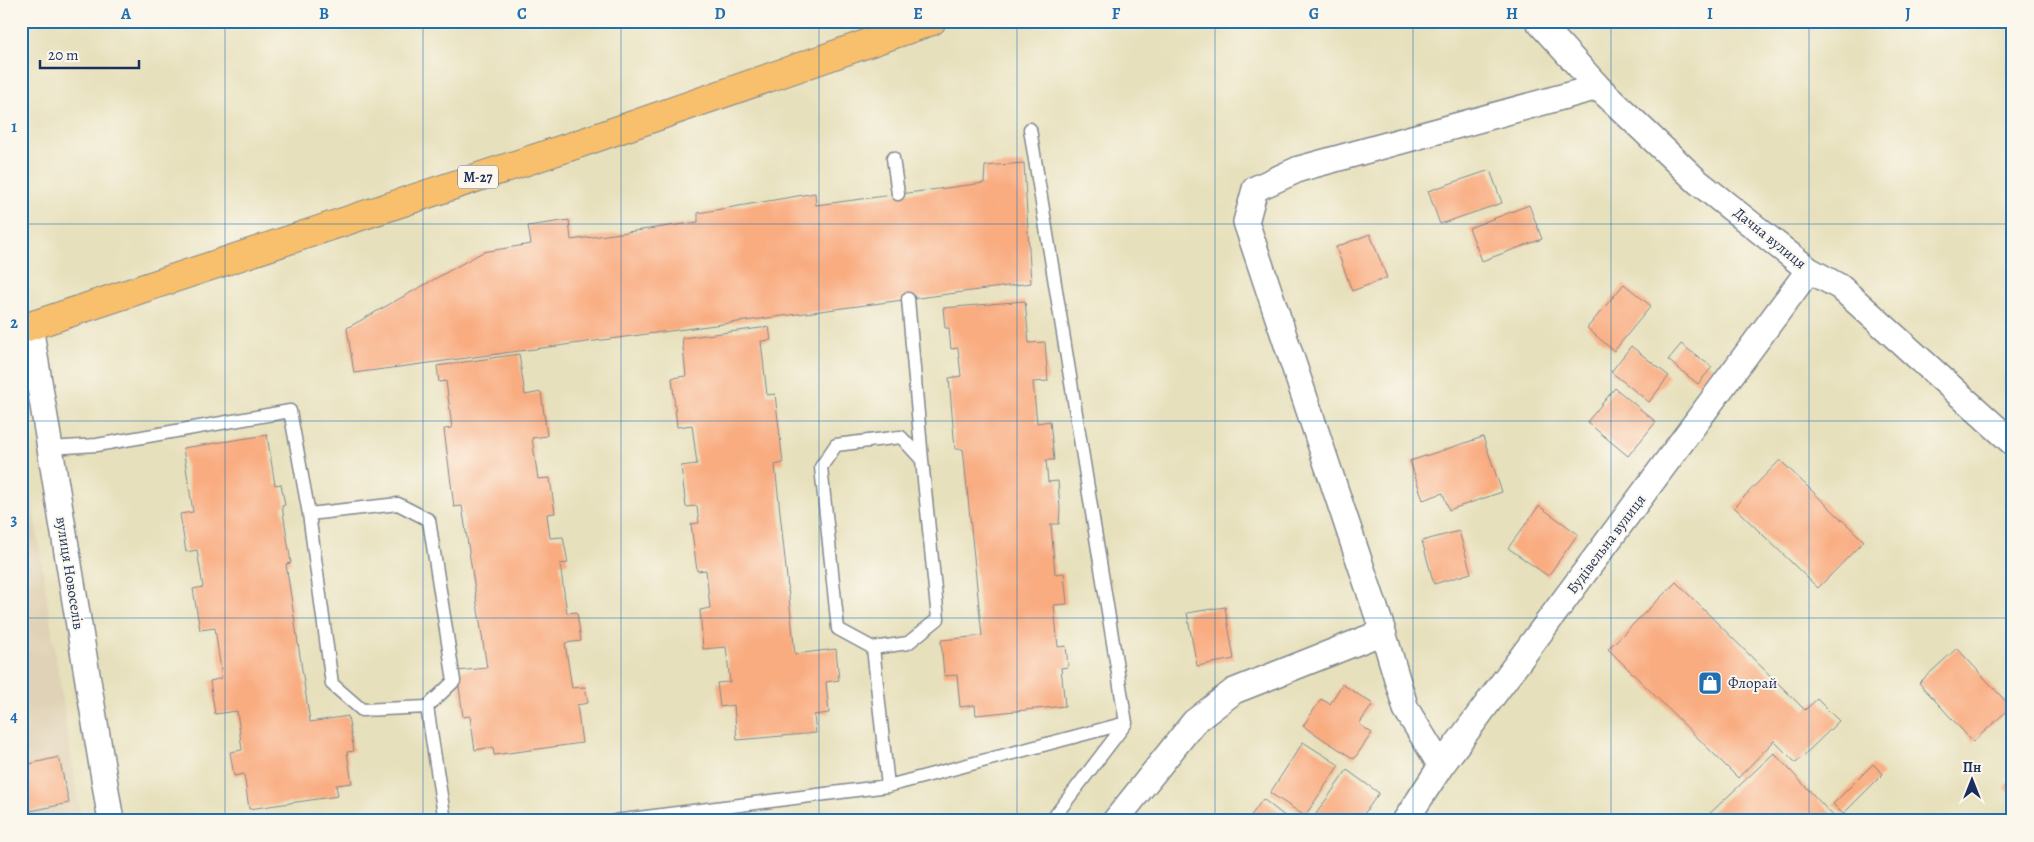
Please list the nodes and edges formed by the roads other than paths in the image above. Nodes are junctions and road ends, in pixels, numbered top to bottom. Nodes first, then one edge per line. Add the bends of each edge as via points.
1 (932, 21) edge
2 (1538, 21) edge
3 (1598, 87) junction
4 (1030, 129) dead end
5 (893, 158) dead end
6 (898, 194) dead end
7 (1809, 270) junction
8 (908, 299) dead end
9 (25, 327) edge
10 (2013, 442) edge
11 (50, 448) junction
12 (922, 460) junction
13 (308, 514) junction
14 (1383, 632) junction
15 (873, 648) junction
16 (427, 708) junction
17 (1126, 723) junction
18 (1441, 766) junction
19 (888, 786) junction
20 (722, 807) junction
21 (111, 821) edge
22 (445, 821) edge
23 (615, 821) edge
24 (725, 821) edge
25 (1051, 821) edge
26 (1115, 821) edge
27 (1405, 821) edge

1 - 9 main road, М-27 via 578,144
2 - 3 street, Дачна вулиця
3 - 7 street, Дачна вулиця via 1698,182
3 - 14 street via 1299,169 1255,189 1246,222
4 - 17 lane
5 - 6 lane
7 - 10 street, Дачна вулиця via 1840,287
7 - 18 street, Будівельна вулиця
8 - 12 lane
9 - 11 street, вулиця Новоселів
11 - 13 lane via 97,445 290,411
11 - 21 street, вулиця Новоселів
12 - 15 lane via 938,619 908,643
12 - 15 lane via 901,437 836,445 821,467 838,629
13 - 16 lane via 332,684 362,710
13 - 16 lane via 398,504 429,520 454,681
14 - 18 street via 1406,709
14 - 26 street via 1234,691 1194,722
15 - 19 lane
16 - 22 lane
17 - 19 lane
17 - 25 lane
18 - 27 street, Будівельна вулиця
19 - 20 lane
20 - 23 lane
20 - 24 lane

